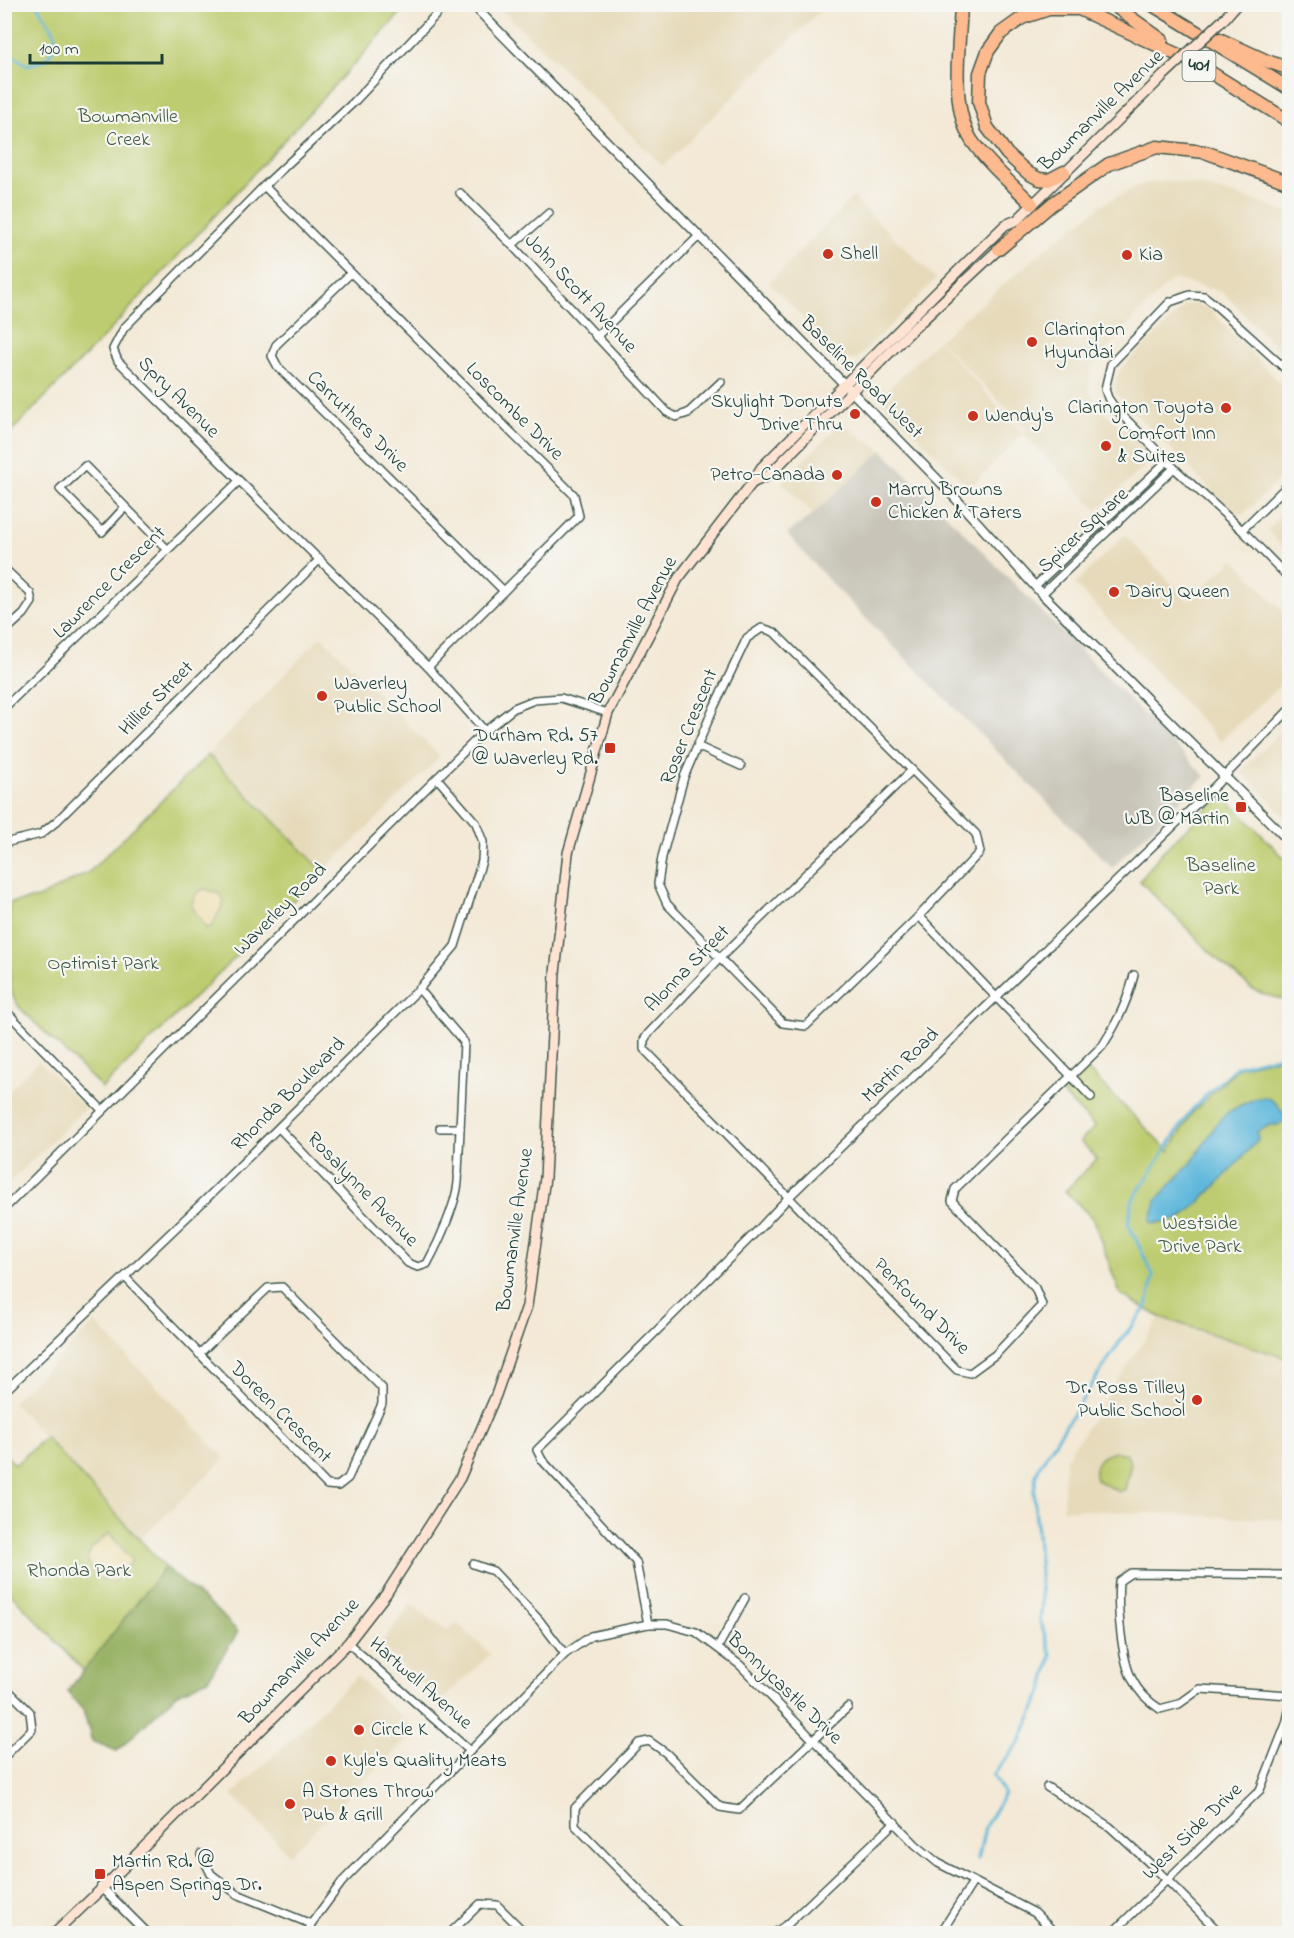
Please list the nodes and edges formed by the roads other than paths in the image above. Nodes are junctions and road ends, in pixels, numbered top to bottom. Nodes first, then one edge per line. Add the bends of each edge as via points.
1 (446, 4) edge
2 (472, 4) edge
3 (962, 4) edge
4 (1112, 4) edge
5 (1151, 4) edge
6 (1237, 4) edge
7 (1166, 15) junction
8 (1191, 61) junction
9 (1290, 69) edge
10 (1290, 89) edge
11 (1290, 122) edge
12 (1064, 172) junction
13 (1290, 183) edge
14 (264, 186) junction
15 (460, 193) dead end
16 (1032, 204) junction
17 (549, 213) dead end
18 (1017, 219) junction
19 (699, 236) junction
20 (512, 245) junction
21 (999, 249) junction
22 (351, 273) junction
23 (596, 337) junction
24 (1290, 373) edge
25 (721, 382) dead end
26 (847, 388) junction
27 (1167, 461) junction
28 (1174, 468) junction
29 (238, 481) junction
30 (1290, 483) edge
31 (125, 507) junction
32 (1242, 530) junction
33 (167, 549) junction
34 (320, 559) junction
35 (4, 568) edge
36 (1290, 579) edge
37 (1035, 586) junction
38 (504, 591) junction
39 (1042, 594) junction
40 (4, 632) edge
41 (428, 667) junction
42 (4, 708) edge
43 (1290, 709) edge
44 (608, 713) junction
45 (486, 731) junction
46 (699, 747) junction
47 (741, 766) dead end
48 (912, 770) junction
49 (1224, 777) junction
50 (437, 778) junction
51 (1290, 842) edge
52 (4, 843) edge
53 (919, 916) junction
54 (719, 958) junction
55 (1134, 975) dead end
56 (419, 989) junction
57 (995, 998) junction
58 (4, 1009) edge
59 (1071, 1077) junction
60 (1091, 1097) dead end
61 (102, 1110) junction
62 (279, 1128) junction
63 (440, 1128) dead end
64 (460, 1128) junction
65 (790, 1196) junction
66 (4, 1209) edge
67 (125, 1278) junction
68 (199, 1354) junction
69 (4, 1392) edge
70 (473, 1564) dead end
71 (1290, 1575) edge
72 (745, 1598) dead end
73 (648, 1624) junction
74 (348, 1643) junction
75 (718, 1647) junction
76 (565, 1654) junction
77 (4, 1686) edge
78 (1290, 1695) edge
79 (848, 1707) dead end
80 (1290, 1707) edge
81 (813, 1738) junction
82 (470, 1751) junction
83 (4, 1757) edge
84 (1047, 1787) dead end
85 (894, 1822) junction
86 (201, 1854) dead end
87 (1167, 1880) junction
88 (973, 1882) junction
89 (101, 1887) junction
90 (311, 1924) junction
91 (1290, 1928) edge
92 (54, 1934) edge
93 (148, 1934) edge
94 (308, 1934) edge
95 (449, 1934) edge
96 (526, 1934) edge
97 (682, 1934) edge
98 (773, 1934) edge
99 (940, 1934) edge
100 (1056, 1934) edge
101 (1111, 1934) edge
102 (1221, 1934) edge
103 (1284, 1934) edge

1 - 14 street, Spry Avenue via 354,102
2 - 19 street, Baseline Road West
3 - 16 highway via 958,87 961,113 971,139
4 - 8 highway, 401
5 - 7 highway, 401
6 - 12 main road, Bowmanville Avenue, bridge
7 - 9 highway
7 - 10 highway, 401
8 - 11 highway, 401
8 - 12 highway via 1079,9 1049,9 1022,18 1001,33 988,51 980,73 979,102 987,127 1006,154 1028,173 1049,180
12 - 16 main road, Bowmanville Avenue
13 - 21 highway via 1205,152 1157,147 1109,164 1052,204
14 - 22 street, Loscombe Drive
14 - 29 street, Spry Avenue via 124,328 113,349 118,361
15 - 20 street, John Scott Avenue
16 - 18 main road, Bowmanville Avenue
17 - 20 street
18 - 21 main road, Bowmanville Avenue via 1013,233
18 - 26 main road, Bowmanville Avenue via 1005,225
19 - 23 street
19 - 26 street, Baseline Road West
20 - 23 street, John Scott Avenue
21 - 26 main road, Bowmanville Avenue
22 - 38 street, Loscombe Drive via 574,495 579,516
22 - 38 street, Carruthers Drive via 276,345 272,356 278,367
23 - 25 street, John Scott Avenue via 676,417 688,413
24 - 27 street via 1204,296 1190,295 1170,302 1112,363 1105,389 1115,408
26 - 37 street, Baseline Road West via 948,490
26 - 44 main road, Bowmanville Avenue via 769,475 752,483 678,579
27 - 28 street
27 - 37 street, Spicer Square
28 - 32 street
28 - 39 street, Spicer Square
29 - 33 street, Lawrence Crescent
29 - 34 street, Spry Avenue
30 - 32 street
31 - 31 street via 85,466 60,489 102,532
31 - 33 street
32 - 36 street
33 - 42 street, Lawrence Crescent
34 - 41 street, Spry Avenue
34 - 52 street, Hillier Street via 57,821 41,834
35 - 40 street via 30,593 32,602
37 - 39 street, Baseline Road West
38 - 41 street, Loscombe Drive
39 - 49 street, Baseline Road West
41 - 45 street, Spry Avenue
43 - 49 street, Martin Road
44 - 45 street, Waverley Road via 561,698 534,700 514,708
44 - 74 main road, Bowmanville Avenue via 568,853 555,973 545,1178 527,1306 496,1395 460,1478 386,1594
45 - 50 street, Waverley Road
46 - 47 street
46 - 48 street, Roser Crescent via 747,638 762,628 774,632
46 - 54 street, Roser Crescent via 684,777 658,884 667,904
48 - 53 street, Roser Crescent via 976,834 980,852
48 - 54 street, Alonna Street
49 - 51 street, Baseline Road West
49 - 57 street, Martin Road
50 - 56 street, Rhonda Boulevard via 476,823 483,842 482,861 455,946
50 - 61 street, Waverley Road
53 - 54 street, Roser Crescent via 806,1026 783,1023
53 - 57 street
54 - 65 street, Alonna Street via 648,1034 644,1048
55 - 59 street via 1116,1025 1103,1045
56 - 62 street, Rhonda Boulevard
56 - 64 street, Rosalynne Avenue via 464,1042
57 - 59 street
57 - 65 street, Martin Road
58 - 61 street
59 - 60 street
59 - 65 street, Penfound Drive via 955,1189 952,1201 1035,1288 1042,1305 996,1354 970,1373 957,1370
61 - 66 street, Waverley Road
62 - 64 street, Rosalynne Avenue via 408,1263 418,1267 427,1264 435,1250 460,1185
62 - 67 street, Rhonda Boulevard
63 - 64 street
65 - 73 street, Martin Road via 537,1450 636,1562
67 - 68 street, Doreen Crescent
67 - 69 street, Rhonda Boulevard
68 - 68 street, Doreen Crescent via 327,1485 338,1486 348,1478 382,1404 382,1388 282,1287 268,1288
70 - 76 street via 493,1571
71 - 78 street via 1131,1573 1119,1581 1117,1600 1131,1678 1149,1702 1160,1709 1179,1704 1200,1689
72 - 75 street
73 - 75 street, Bonnycastle Drive via 667,1624 696,1632
73 - 76 street, Bonnycastle Drive via 591,1636
74 - 82 street, Hartwell Avenue
74 - 89 main road, Bowmanville Avenue
75 - 81 street, Bonnycastle Drive
76 - 82 street, Bonnycastle Drive
77 - 83 street via 30,1712 32,1729
79 - 81 street
80 - 87 street, West Side Drive via 1260,1790
81 - 85 street, Bonnycastle Drive
81 - 97 street via 739,1810 720,1808 649,1741 639,1743 575,1808 575,1825
82 - 90 street, Bonnycastle Drive via 342,1882
84 - 87 street via 1110,1827
85 - 88 street, Bonnycastle Drive via 931,1857
85 - 98 street
86 - 90 street via 211,1874 237,1894
87 - 101 street, West Side Drive
87 - 102 street
88 - 99 street
88 - 100 street, Bonnycastle Drive via 1035,1913
89 - 92 main road, Bowmanville Avenue
89 - 93 street
90 - 94 street, Bonnycastle Drive
91 - 103 street
95 - 96 street via 480,1904 497,1905

